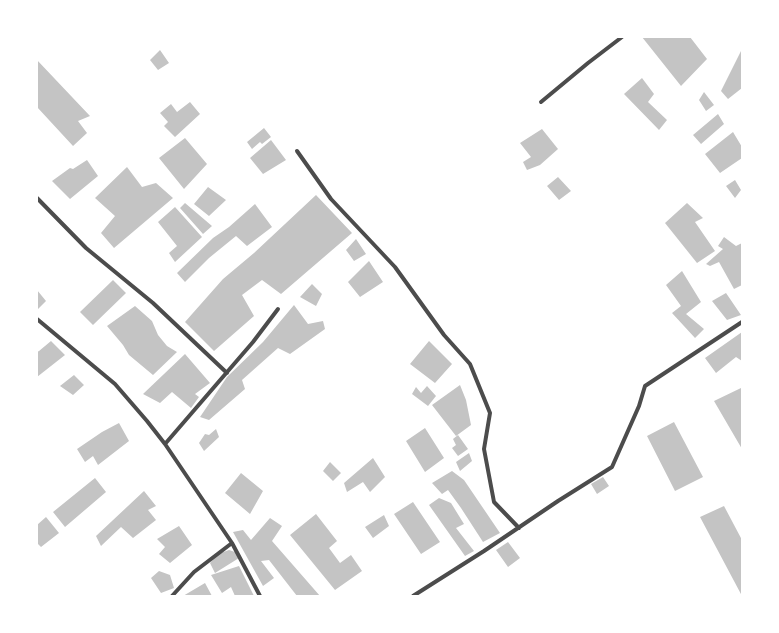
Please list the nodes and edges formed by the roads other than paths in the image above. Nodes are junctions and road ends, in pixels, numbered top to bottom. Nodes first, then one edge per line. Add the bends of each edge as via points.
1 (622, 37) edge
2 (541, 102) dead end
3 (297, 151) dead end
4 (37, 198) edge
5 (278, 309) dead end
6 (37, 319) edge
7 (742, 322) edge
8 (227, 373) junction
9 (165, 444) junction
10 (519, 528) junction
11 (232, 543) junction
12 (172, 596) edge
13 (260, 596) edge
14 (413, 596) edge

1 - 2 street
3 - 10 street via 330,198 395,267 444,335 470,364 490,413 484,449 494,502
4 - 8 street via 86,248 153,304
5 - 8 street
6 - 9 street via 115,384
7 - 10 street via 644,386 639,406 612,467
8 - 9 street
9 - 11 street
10 - 14 street
11 - 12 street via 194,572
11 - 13 street

